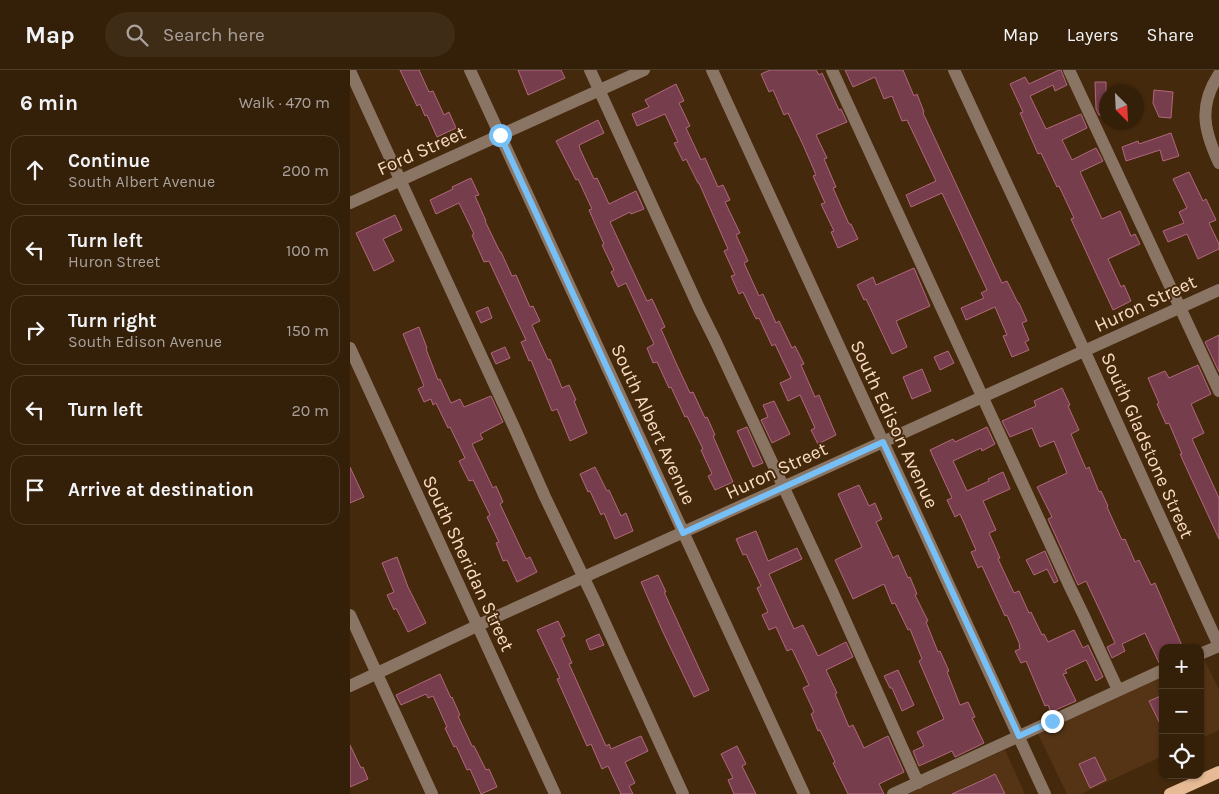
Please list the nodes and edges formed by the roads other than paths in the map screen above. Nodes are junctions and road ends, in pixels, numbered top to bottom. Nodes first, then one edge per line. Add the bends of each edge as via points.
1 (470, 70) edge
2 (590, 70) edge
3 (644, 70) edge
4 (712, 70) edge
5 (832, 70) edge
6 (954, 70) edge
7 (1069, 70) edge
8 (350, 71) edge
9 (1219, 74) edge
10 (599, 90) junction
11 (500, 135) junction
12 (1219, 163) edge
13 (400, 180) junction
14 (350, 202) edge
15 (1219, 290) edge
16 (1180, 308) junction
17 (350, 348) edge
18 (1085, 352) junction
19 (1219, 392) edge
20 (983, 397) junction
21 (883, 442) junction
22 (783, 488) junction
23 (683, 533) junction
24 (584, 578) junction
25 (350, 616) edge
26 (477, 626) junction
27 (1219, 646) edge
28 (1204, 652) edge
29 (1159, 672) edge
30 (377, 673) junction
31 (350, 686) edge
32 (1118, 690) junction
33 (1019, 736) junction
34 (1219, 772) edge
35 (918, 783) junction
36 (432, 794) edge
37 (555, 794) edge
38 (683, 794) edge
39 (804, 794) edge
40 (893, 794) edge
41 (1045, 794) edge
42 (1170, 794) edge

1 - 11 street, South Albert Avenue
2 - 10 street
3 - 10 street, Ford Street
4 - 21 street, South Edison Avenue
5 - 20 street
6 - 18 street, South Gladstone Street
7 - 16 street
8 - 13 street
9 - 12 street via 1208,96 1205,124
10 - 11 street, Ford Street
10 - 22 street
11 - 13 street, Ford Street
11 - 23 street, South Albert Avenue
13 - 14 street, Ford Street
13 - 24 street
15 - 16 street, Huron Street
16 - 18 street, Huron Street
16 - 19 street
17 - 26 street, South Sheridan Street
18 - 20 street, Huron Street
18 - 27 street, South Gladstone Street
20 - 21 street, Huron Street
20 - 32 street
21 - 22 street, Huron Street
21 - 33 street, South Edison Avenue
22 - 23 street, Huron Street
22 - 35 street
23 - 24 street, Huron Street
23 - 39 street, South Albert Avenue
24 - 26 street, Huron Street
24 - 38 street
25 - 30 street
26 - 30 street, Huron Street
26 - 37 street, South Sheridan Street
27 - 28 street
29 - 32 street
30 - 31 street, Huron Street
30 - 36 street
32 - 33 street
33 - 35 street
33 - 41 street, South Edison Avenue
34 - 42 main road
35 - 40 street

